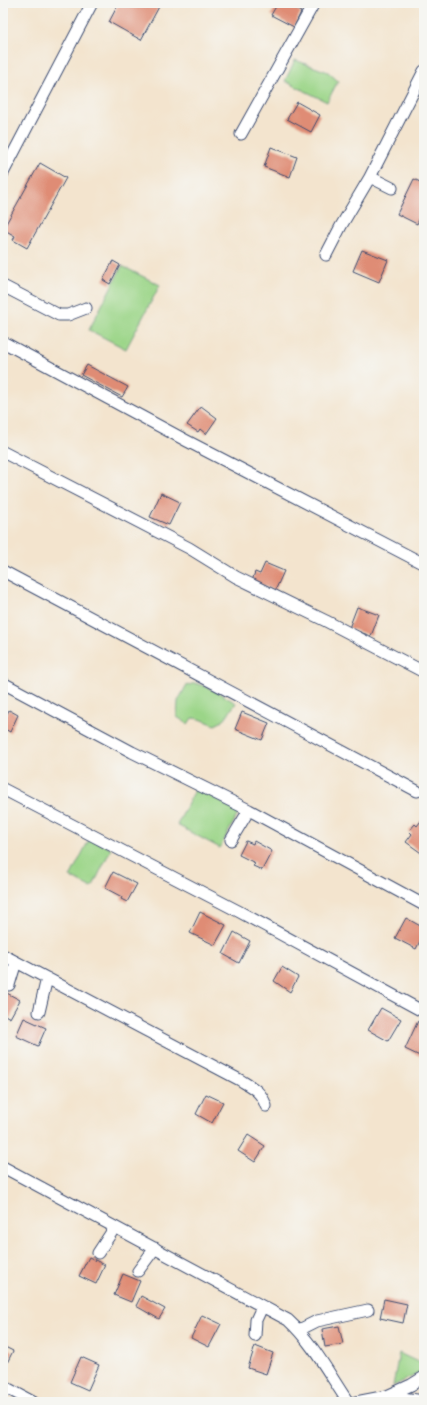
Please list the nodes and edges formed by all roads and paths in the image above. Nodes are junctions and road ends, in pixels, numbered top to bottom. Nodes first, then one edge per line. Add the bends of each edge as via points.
1 (92, 3) edge
2 (314, 3) edge
3 (424, 71) edge
4 (241, 134) dead end
5 (3, 173) edge
6 (370, 177) junction
7 (392, 188) dead end
8 (326, 255) dead end
9 (3, 286) edge
10 (86, 308) dead end
11 (3, 342) edge
12 (3, 452) edge
13 (424, 564) edge
14 (3, 571) edge
15 (424, 672) edge
16 (3, 683) edge
17 (3, 789) edge
18 (418, 791) dead end
19 (249, 810) junction
20 (231, 840) dead end
21 (424, 905) edge
22 (3, 955) edge
23 (16, 962) junction
24 (47, 978) junction
25 (9, 985) dead end
26 (39, 1012) dead end
27 (424, 1012) edge
28 (266, 1106) dead end
29 (3, 1168) edge
30 (115, 1227) junction
31 (155, 1248) junction
32 (98, 1253) dead end
33 (138, 1271) dead end
34 (262, 1307) junction
35 (368, 1310) dead end
36 (299, 1330) junction
37 (255, 1336) dead end
38 (424, 1377) edge
39 (3, 1386) edge
40 (387, 1396) junction
41 (424, 1401) edge
42 (33, 1402) edge
43 (348, 1402) edge
44 (356, 1402) edge

1 - 5 street
2 - 4 street
3 - 6 street
6 - 7 street
6 - 8 street
9 - 10 street via 59,315 68,315
11 - 13 street
12 - 15 street via 189,548 236,577
14 - 18 street
16 - 19 street via 132,752
17 - 27 street via 238,911
19 - 20 street
19 - 21 street
22 - 23 street
23 - 24 street
23 - 25 street
24 - 26 street
24 - 28 street via 240,1080 257,1091 263,1097
29 - 30 street
30 - 31 street
30 - 32 street
31 - 33 street
31 - 34 street
34 - 36 street via 288,1320
34 - 37 street via 256,1320
35 - 36 street via 317,1321
36 - 43 street
38 - 40 street
39 - 42 street
40 - 41 street
40 - 44 street

